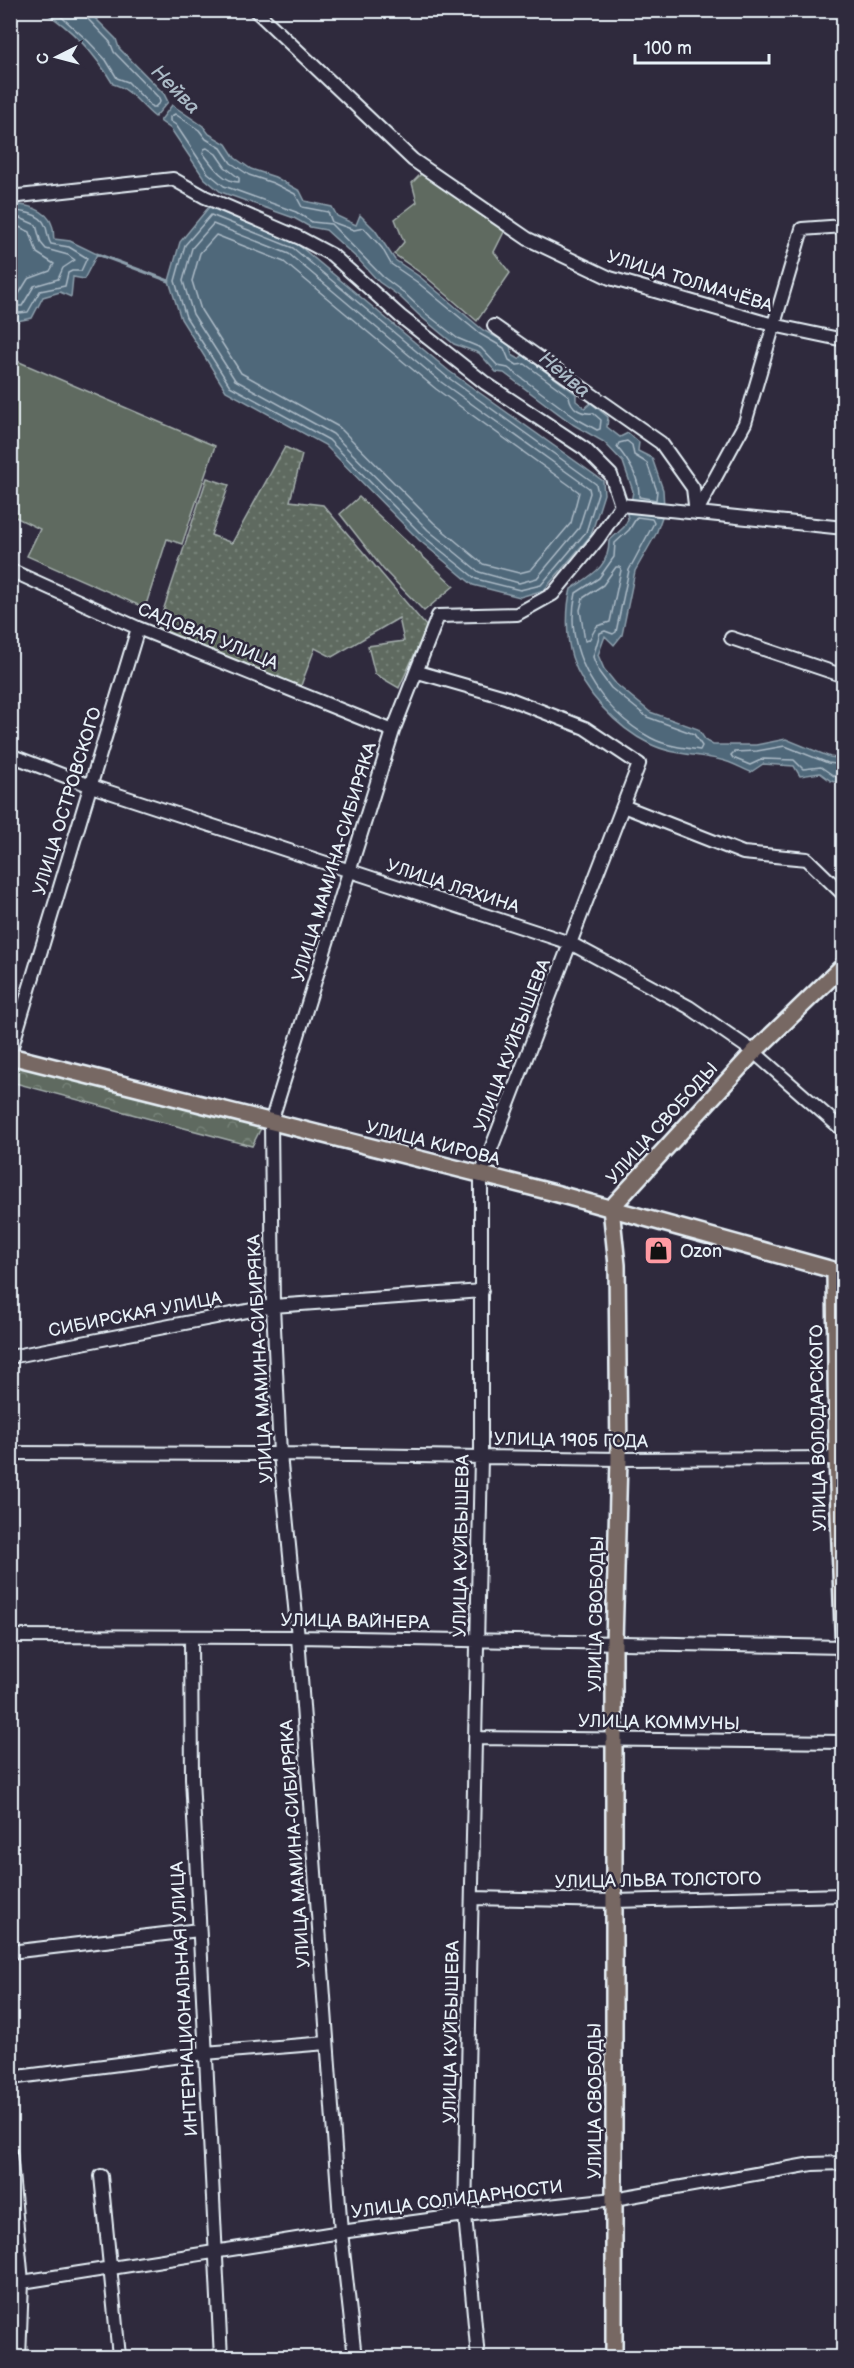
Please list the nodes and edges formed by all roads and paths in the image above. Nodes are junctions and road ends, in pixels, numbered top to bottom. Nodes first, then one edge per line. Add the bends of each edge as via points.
1 (255, 10) edge
2 (10, 197) edge
3 (843, 226) edge
4 (773, 325) junction
5 (494, 326) dead end
6 (843, 340) edge
7 (621, 506) junction
8 (696, 513) junction
9 (843, 528) edge
10 (10, 570) edge
11 (138, 628) junction
12 (731, 638) dead end
13 (418, 672) junction
14 (843, 675) edge
15 (393, 731) junction
16 (10, 755) edge
17 (91, 786) junction
18 (623, 806) junction
19 (351, 872) junction
20 (843, 895) edge
21 (570, 943) junction
22 (843, 965) edge
23 (754, 1052) junction
24 (10, 1055) edge
25 (272, 1122) junction
26 (843, 1131) edge
27 (481, 1175) junction
28 (611, 1208) junction
29 (839, 1273) edge
30 (482, 1291) junction
31 (273, 1306) junction
32 (10, 1356) edge
33 (10, 1453) edge
34 (280, 1454) junction
35 (481, 1457) junction
36 (840, 1458) edge
37 (619, 1459) junction
38 (10, 1636) edge
39 (298, 1637) junction
40 (191, 1638) junction
41 (477, 1641) junction
42 (614, 1642) junction
43 (843, 1647) edge
44 (843, 1656) edge
45 (475, 1738) junction
46 (615, 1739) junction
47 (843, 1742) edge
48 (843, 1895) edge
49 (472, 1898) junction
50 (614, 1901) junction
51 (199, 1930) junction
52 (10, 1952) edge
53 (327, 2043) junction
54 (205, 2053) junction
55 (10, 2078) edge
56 (10, 2151) edge
57 (843, 2163) edge
58 (101, 2176) dead end
59 (614, 2199) junction
60 (465, 2215) junction
61 (341, 2232) junction
62 (214, 2253) junction
63 (110, 2268) junction
64 (22, 2282) junction
65 (119, 2356) dead end
66 (19, 2358) edge
67 (220, 2358) edge
68 (355, 2358) edge
69 (478, 2358) edge
70 (614, 2358) edge

1 - 4 street, УЛИЦА ТОЛМАЧЁВА via 412,160 528,239 610,278
2 - 7 street via 173,179 300,238 332,255 400,316 485,383 585,449 611,475
3 - 4 street via 802,229
4 - 6 street, УЛИЦА ТОЛМАЧЁВА
4 - 8 street via 745,423
5 - 8 street via 661,443 693,488
7 - 8 street
7 - 13 street, УЛИЦА МАМИНА-СИБИРЯКА via 554,594 517,614 438,616
8 - 9 street
10 - 11 street, САДОВАЯ УЛИЦА
11 - 15 street, САДОВАЯ УЛИЦА
11 - 17 street, УЛИЦА ОСТРОВСКОГО
12 - 14 street
13 - 15 street, УЛИЦА МАМИНА-СИБИРЯКА
13 - 18 street, УЛИЦА КУЙБЫШЕВА via 505,697 585,728 639,764
15 - 19 street, УЛИЦА МАМИНА-СИБИРЯКА
16 - 17 street, УЛИЦА ЛЯХИНА
17 - 19 street, УЛИЦА ЛЯХИНА
17 - 24 street, УЛИЦА ОСТРОВСКОГО
18 - 20 street via 743,853 807,859
18 - 21 street, УЛИЦА КУЙБЫШЕВА
19 - 21 street, УЛИЦА ЛЯХИНА
19 - 25 street, УЛИЦА МАМИНА-СИБИРЯКА
21 - 23 street, УЛИЦА ЛЯХИНА via 689,1006
21 - 27 street, УЛИЦА КУЙБЫШЕВА
22 - 23 main road, УЛИЦА СВОБОДЫ
23 - 26 street, УЛИЦА ЛЯХИНА
23 - 28 main road, УЛИЦА СВОБОДЫ
24 - 25 main road, УЛИЦА КИРОВА
25 - 27 main road, УЛИЦА КИРОВА
25 - 31 street, УЛИЦА МАМИНА-СИБИРЯКА
27 - 28 main road, УЛИЦА КИРОВА
27 - 30 street, УЛИЦА КУЙБЫШЕВА
28 - 29 main road, УЛИЦА КИРОВА
28 - 37 main road, УЛИЦА СВОБОДЫ via 617,1264
29 - 36 main road, УЛИЦА ВОЛОДАРСКОГО
30 - 31 street, СИБИРСКАЯ УЛИЦА
30 - 35 street, УЛИЦА КУЙБЫШЕВА
31 - 32 street, СИБИРСКАЯ УЛИЦА
31 - 34 street, УЛИЦА МАМИНА-СИБИРЯКА
33 - 34 street, УЛИЦА 1905 ГОДА
34 - 35 street, УЛИЦА 1905 ГОДА
34 - 39 street, УЛИЦА МАМИНА-СИБИРЯКА
35 - 37 street, УЛИЦА 1905 ГОДА
35 - 41 street, УЛИЦА КУЙБЫШЕВА
36 - 37 street, УЛИЦА 1905 ГОДА
36 - 43 main road, УЛИЦА ВОЛОДАРСКОГО
37 - 42 main road, УЛИЦА СВОБОДЫ
38 - 40 street, УЛИЦА ВАЙНЕРА
39 - 40 street, УЛИЦА ВАЙНЕРА
39 - 41 street, УЛИЦА ВАЙНЕРА
39 - 53 street, УЛИЦА МАМИНА-СИБИРЯКА
40 - 51 street, ИНТЕРНАЦИОНАЛЬНАЯ УЛИЦА
41 - 42 street, УЛИЦА ВАЙНЕРА
41 - 45 street, УЛИЦА КУЙБЫШЕВА
42 - 43 street, УЛИЦА ВАЙНЕРА
42 - 46 main road, УЛИЦА СВОБОДЫ
43 - 44 main road, УЛИЦА ВОЛОДАРСКОГО
45 - 46 street, УЛИЦА КОММУНЫ
45 - 49 street, УЛИЦА КУЙБЫШЕВА
46 - 47 street, УЛИЦА КОММУНЫ
46 - 50 main road, УЛИЦА СВОБОДЫ
48 - 50 street, УЛИЦА ЛЬВА ТОЛСТОГО
49 - 50 street, УЛИЦА ЛЬВА ТОЛСТОГО
49 - 60 street, УЛИЦА КУЙБЫШЕВА
50 - 59 main road, УЛИЦА СВОБОДЫ
51 - 52 street
51 - 54 street, ИНТЕРНАЦИОНАЛЬНАЯ УЛИЦА
53 - 54 street
53 - 61 street, УЛИЦА МАМИНА-СИБИРЯКА
54 - 55 street
54 - 62 street, ИНТЕРНАЦИОНАЛЬНАЯ УЛИЦА
56 - 64 street
57 - 59 street, УЛИЦА СОЛИДАРНОСТИ via 812,2164
58 - 63 street
59 - 60 street, УЛИЦА СОЛИДАРНОСТИ
59 - 70 main road, УЛИЦА СВОБОДЫ
60 - 61 street, УЛИЦА СОЛИДАРНОСТИ
60 - 69 street, УЛИЦА КУЙБЫШЕВА
61 - 62 street, УЛИЦА СОЛИДАРНОСТИ
61 - 68 street, УЛИЦА МАМИНА-СИБИРЯКА
62 - 63 street, УЛИЦА СОЛИДАРНОСТИ
62 - 67 street, ИНТЕРНАЦИОНАЛЬНАЯ УЛИЦА
63 - 64 street, УЛИЦА СОЛИДАРНОСТИ
63 - 65 street
64 - 66 street

